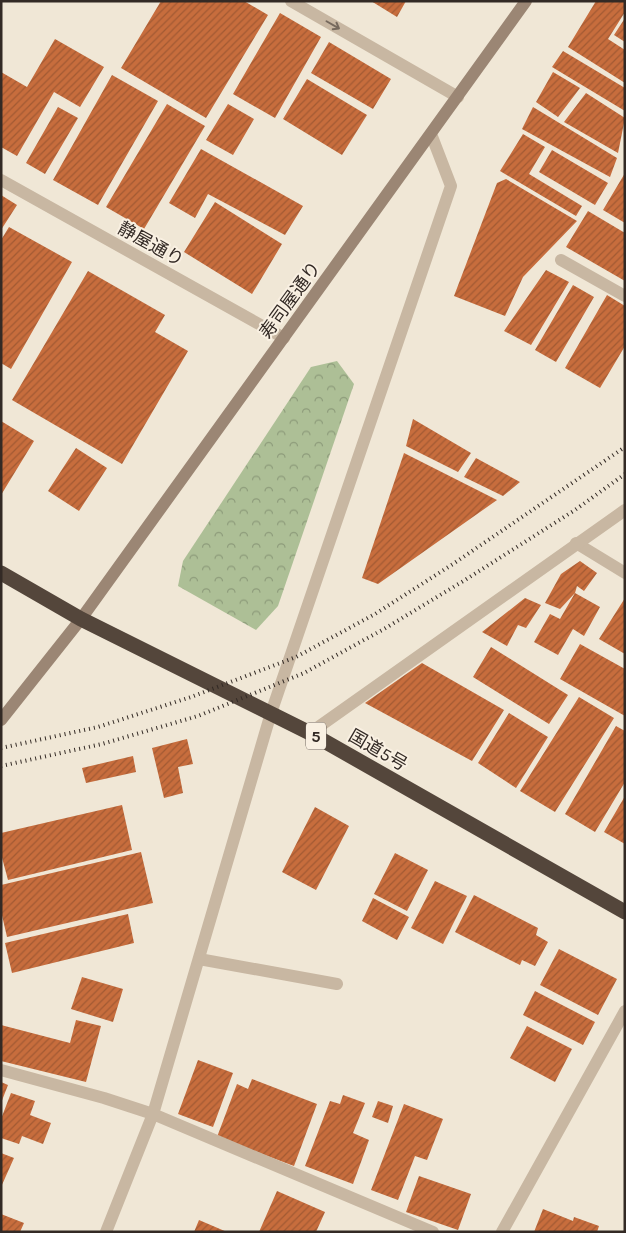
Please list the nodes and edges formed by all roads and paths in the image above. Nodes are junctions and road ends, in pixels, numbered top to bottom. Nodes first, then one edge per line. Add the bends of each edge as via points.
1 (291, 1) edge
2 (526, 1) edge
3 (458, 97) junction
4 (430, 134) junction
5 (1, 180) edge
6 (561, 260) dead end
7 (625, 296) edge
8 (284, 338) junction
9 (625, 510) edge
10 (576, 543) junction
11 (1, 573) edge
12 (625, 573) edge
13 (81, 619) junction
14 (271, 713) junction
15 (1, 720) edge
16 (310, 733) junction
17 (625, 912) edge
18 (199, 959) junction
19 (337, 984) dead end
20 (625, 1011) edge
21 (1, 1070) edge
22 (154, 1114) junction
23 (106, 1232) edge
24 (433, 1232) edge
25 (502, 1232) edge

1 -> 3 street
2 - 3 street, 寿司屋通り
3 - 4 street, 寿司屋通り
4 - 8 street, 寿司屋通り
4 - 14 street via 451,186
5 - 8 street, 静屋通り
6 - 7 street
8 - 13 street, 寿司屋通り
9 - 10 street
10 - 12 street
10 - 16 street
11 - 13 highway, 国道5号 / 5
13 - 14 highway, 国道5号 / 5
13 - 15 street, 寿司屋通り
14 - 16 highway, 国道5号 / 5
14 - 18 street
16 - 17 highway, 国道5号 / 5
18 - 19 street
18 - 22 street
20 - 25 street
21 - 22 street
22 - 23 street
22 - 24 street

